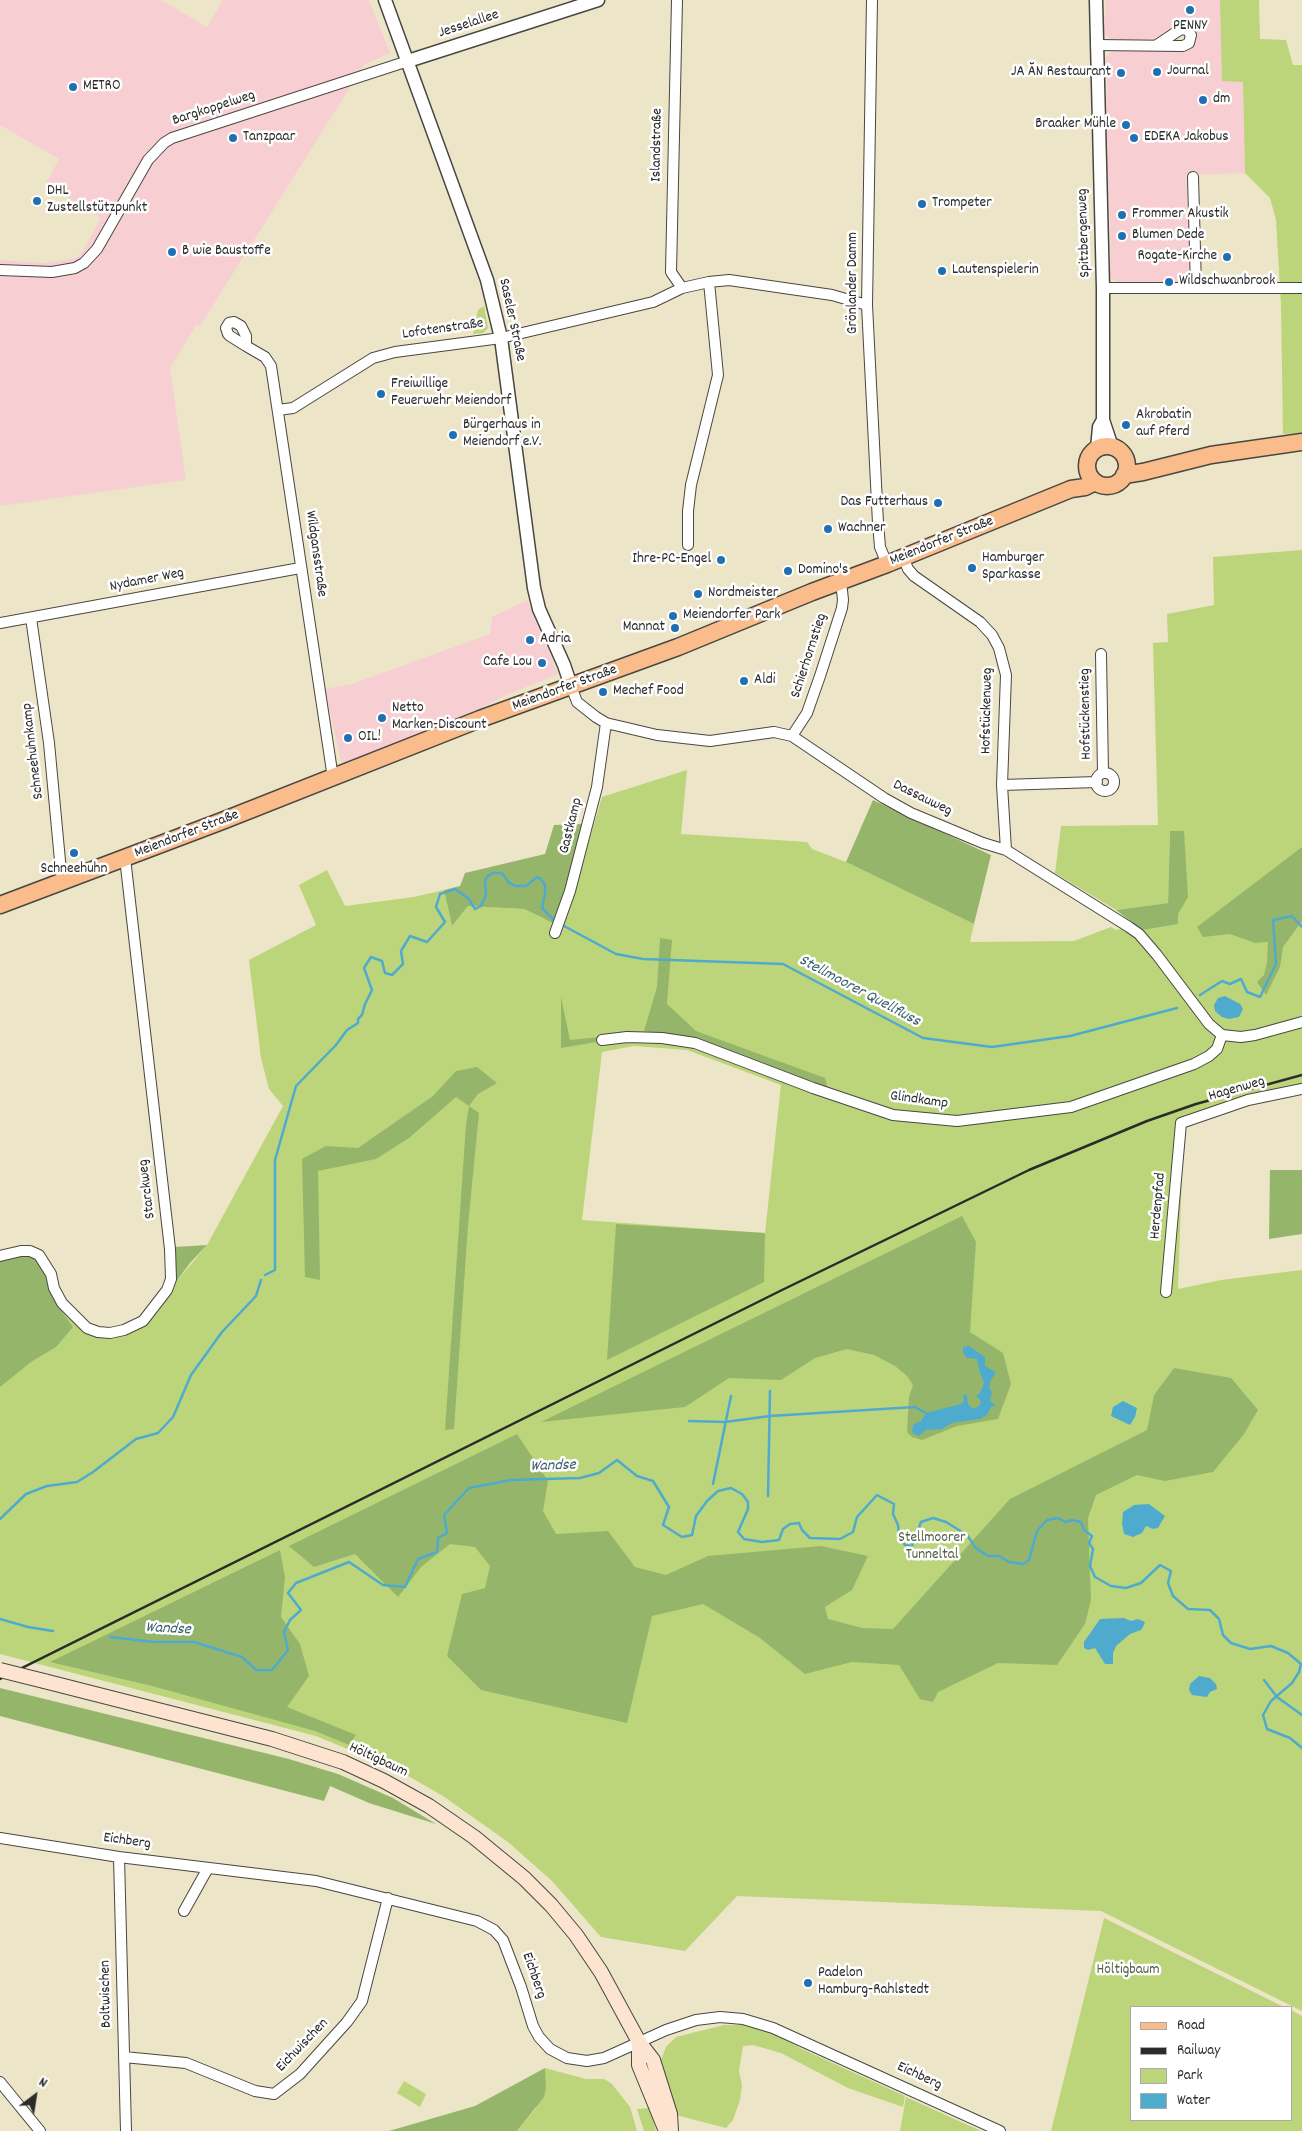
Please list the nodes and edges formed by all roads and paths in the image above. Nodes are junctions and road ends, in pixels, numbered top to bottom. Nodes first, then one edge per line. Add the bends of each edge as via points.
1 (385, 0) edge
2 (598, 0) edge
3 (677, 0) edge
4 (872, 0) edge
5 (1096, 0) edge
6 (1096, 45) junction
7 (1156, 45) dead end
8 (408, 61) junction
9 (1193, 177) dead end
10 (0, 270) edge
11 (709, 282) junction
12 (682, 288) junction
13 (1102, 288) junction
14 (1196, 288) junction
15 (1302, 288) edge
16 (867, 305) junction
17 (501, 338) junction
18 (246, 346) dead end
19 (278, 410) junction
20 (1302, 442) edge
21 (1104, 448) junction
22 (1125, 468) junction
23 (1091, 477) junction
24 (688, 545) dead end
25 (903, 557) junction
26 (886, 564) junction
27 (300, 568) junction
28 (841, 581) junction
29 (32, 618) junction
30 (0, 623) edge
31 (1101, 654) dead end
32 (571, 686) junction
33 (606, 723) junction
34 (792, 736) junction
35 (1104, 773) junction
36 (333, 778) junction
37 (1097, 782) junction
38 (1002, 785) junction
39 (1006, 850) junction
40 (124, 858) junction
41 (62, 882) junction
42 (0, 905) edge
43 (555, 933) dead end
44 (1302, 1022) edge
45 (1222, 1035) junction
46 (602, 1040) dead end
47 (1302, 1089) edge
48 (1182, 1123) joint
49 (0, 1256) edge
50 (1166, 1292) dead end
51 (0, 1670) edge
52 (0, 1838) edge
53 (119, 1857) junction
54 (208, 1868) junction
55 (388, 1898) junction
56 (184, 1911) dead end
57 (638, 2042) junction
58 (124, 2057) junction
59 (0, 2082) edge
60 (40, 2131) edge
61 (126, 2131) edge
62 (666, 2131) edge
63 (671, 2131) edge
64 (1000, 2131) edge

1 - 8 street, Saseler Straße
2 - 8 street, Jesselallee
3 - 12 street, Islandstraße via 671,272
4 - 16 street, Grönlander Damm
5 - 6 street, Spitzbergenweg
6 - 7 street
6 - 13 street, Spitzbergenweg
8 - 10 street, Bargkoppelweg via 172,138 148,160 97,249 84,263 52,272
8 - 17 street, Saseler Straße via 487,280
9 - 14 street
11 - 12 street, Lofotenstraße
11 - 16 street, Lofotenstraße via 729,280 832,295
11 - 24 street via 718,376 691,485
12 - 17 street, Lofotenstraße via 653,302
13 - 14 street
13 - 21 street, Spitzbergenweg via 1103,420 1099,427
14 - 15 street
16 - 26 street, Grönlander Damm via 878,522 880,547
17 - 19 street, Lofotenstraße via 395,352 373,358 292,408
17 - 32 street, Saseler Straße via 534,588 539,609
18 - 19 street, Wildgansstraße via 270,363
19 - 27 street, Wildgansstraße
20 - 22 main road, Meiendorfer Straße via 1228,452 1143,472
21 - 22 main road via 1121,452
21 - 23 main road via 1088,458
22 - 23 main road, Meiendorfer Straße via 1118,482 1112,485 1105,486
23 - 25 main road, Meiendorfer Straße via 1085,487 1071,489
25 - 26 main road, Meiendorfer Straße
25 - 38 street, Hofstückenweg via 914,576 980,622 1000,648 1006,676
26 - 28 main road, Meiendorfer Straße
27 - 29 street, Nydamer Weg
27 - 36 street, Wildgansstraße
28 - 32 main road, Meiendorfer Straße
28 - 34 street, Schierhornstieg via 842,608 807,713
29 - 30 street, Nydamer Weg
29 - 41 street, Schneehuhnkamp via 49,743
31 - 35 street, Hofstückenstieg
32 - 33 street, Dassauweg via 581,706
32 - 36 main road, Meiendorfer Straße
33 - 34 street, Dassauweg via 656,735 710,742 774,732
33 - 43 street, Gastkamp via 597,787 570,890
34 - 39 street, Dassauweg via 884,798 982,843
35 - 37 street, Hofstückenstieg via 1098,776
35 - 37 street, Hofstückenstieg via 1112,776 1113,787 1102,790
36 - 40 main road, Meiendorfer Straße
37 - 38 street, Hofstückenstieg
38 - 39 street, Hofstückenweg
39 - 45 street, Dassauweg via 1138,934 1158,955 1209,1024
40 - 41 main road, Meiendorfer Straße
40 - 49 street, Starckweg via 171,1279 167,1290 143,1321 124,1330 98,1332 87,1328 62,1303 51,1274 39,1255 21,1251
41 - 42 main road, Meiendorfer Straße
44 - 45 street via 1255,1035
45 - 46 street, Glindkamp via 1217,1049 1194,1064 1071,1107 957,1121 893,1115 695,1043 662,1038
47 - 48 street, Hagenweg via 1248,1100
48 - 50 street, Herdenpfad
51 - 57 main road, Höltigbaum, bridge via 321,1754 364,1771 430,1806 492,1851 551,1905 601,1972
52 - 53 street, Eichberg
53 - 54 street, Eichberg
53 - 58 street, Boltwischen
54 - 55 street, Eichberg via 316,1881
54 - 56 street
55 - 57 street, Eichberg via 477,1921 498,1934 509,1953 536,2033 555,2052 574,2060 596,2060
55 - 58 street, Eichwischen via 362,2001 300,2074 274,2094 255,2091 186,2063
57 - 62 main road, Höltigbaum via 640,2065
57 - 63 main road, Höltigbaum via 656,2067 670,2114
57 - 64 street, Eichberg via 696,2020 720,2017 756,2022
58 - 61 street, Boltwischen
59 - 60 street

